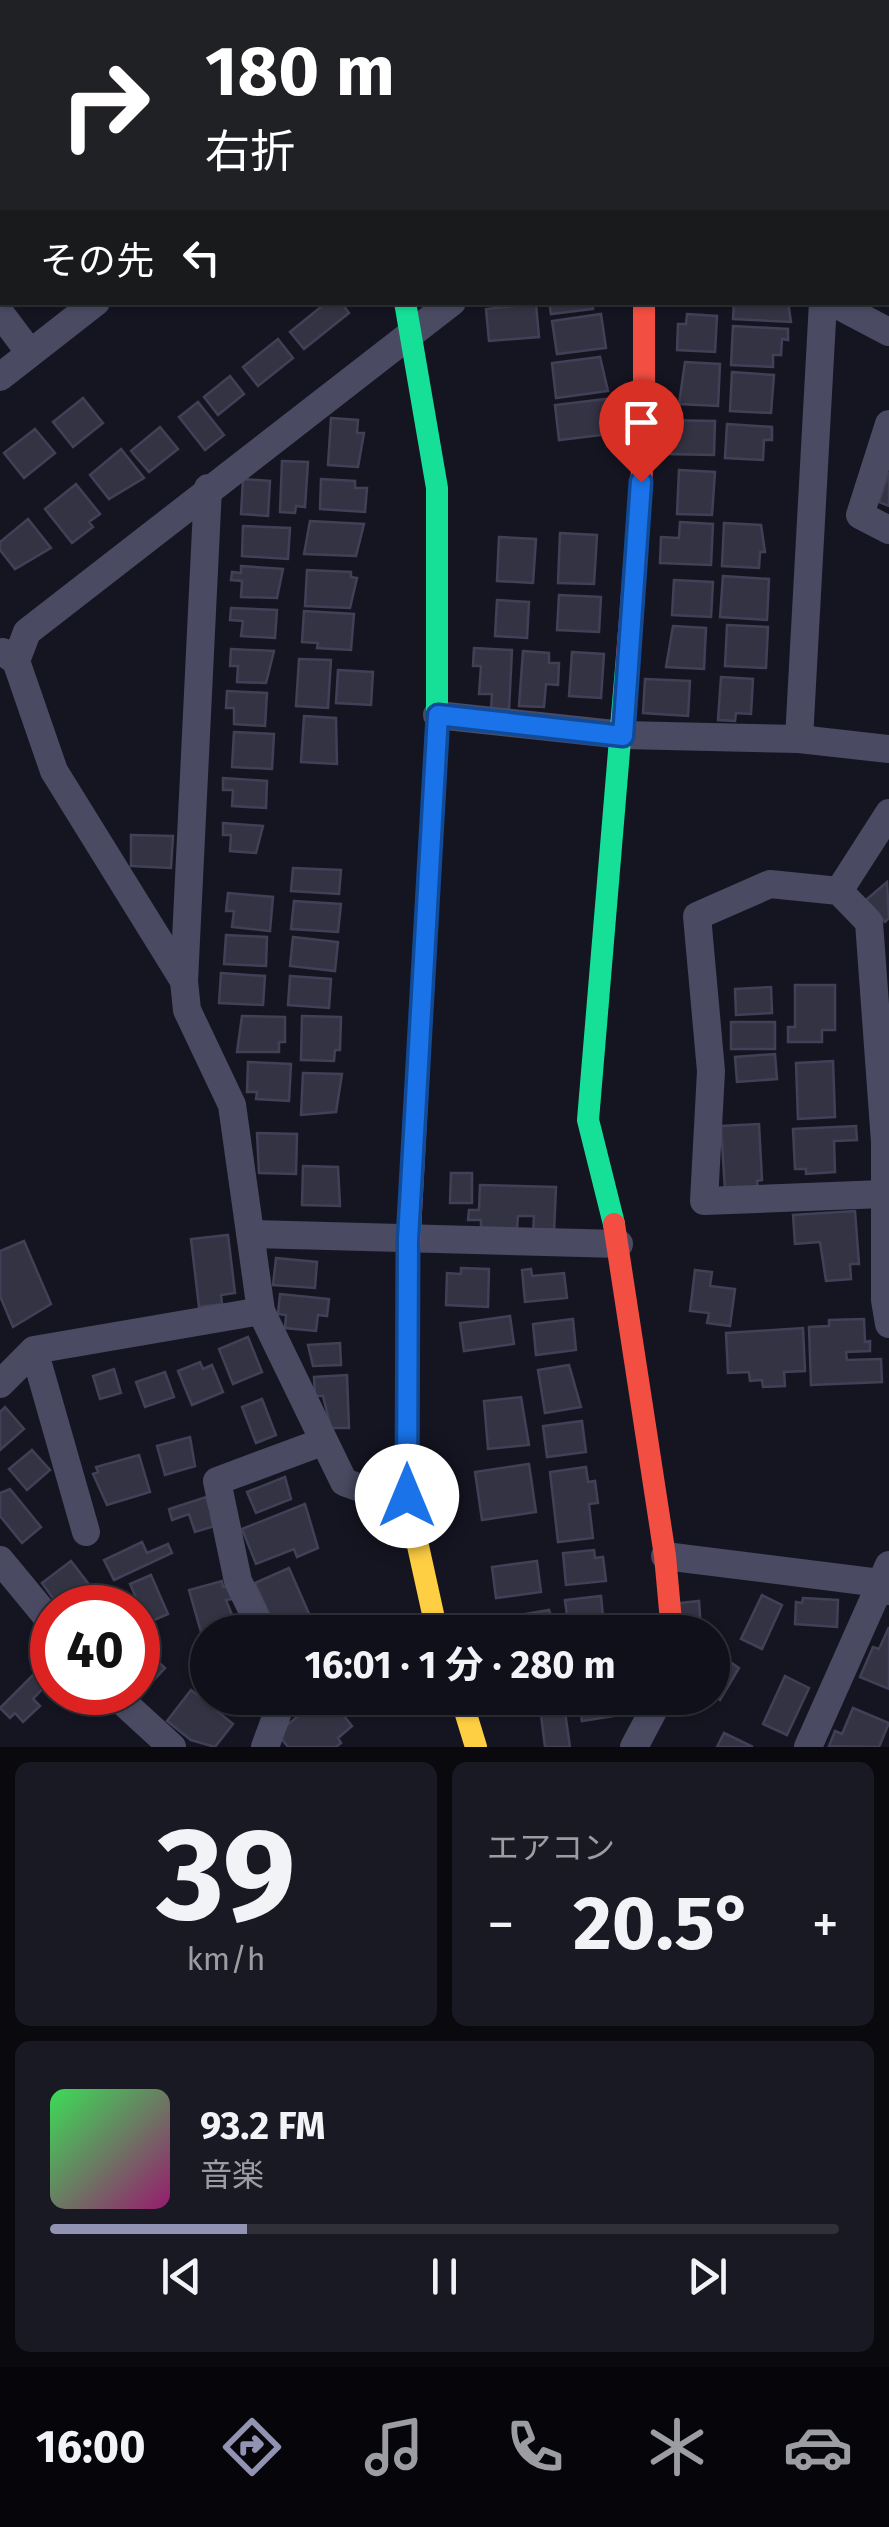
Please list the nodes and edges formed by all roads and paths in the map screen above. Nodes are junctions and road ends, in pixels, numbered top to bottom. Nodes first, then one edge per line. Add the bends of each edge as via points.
1 (92, 305) edge
2 (406, 305) edge
3 (448, 305) edge
4 (644, 305) edge
5 (823, 305) edge
6 (838, 305) edge
7 (0, 313) edge
8 (411, 332) junction
9 (889, 332) edge
10 (30, 354) junction
11 (0, 377) edge
12 (889, 424) edge
13 (208, 488) junction
14 (889, 530) edge
15 (8, 656) edge
16 (438, 715) junction
17 (623, 736) junction
18 (799, 739) junction
19 (889, 748) edge
20 (889, 814) edge
21 (839, 890) junction
22 (184, 980) junction
23 (887, 1143) edge
24 (883, 1194) junction
25 (250, 1234) junction
26 (408, 1239) junction
27 (618, 1244) junction
28 (261, 1311) junction
29 (889, 1324) edge
30 (34, 1350) junction
31 (0, 1384) edge
32 (322, 1442) junction
33 (407, 1496) junction
34 (86, 1532) dead end
35 (665, 1556) junction
36 (0, 1560) edge
37 (886, 1580) edge
38 (30, 1597) edge
39 (255, 1615) edge
40 (433, 1615) edge
41 (670, 1615) edge
42 (137, 1715) edge
43 (277, 1715) edge
44 (466, 1715) edge
45 (651, 1715) edge
46 (172, 1747) edge
47 (265, 1747) edge
48 (476, 1747) edge
49 (634, 1747) edge
50 (808, 1747) edge

1 - 10 street
2 - 8 street
3 - 8 street
4 - 17 street via 644,446
5 - 18 street
6 - 9 street
7 - 10 street
8 - 13 street
8 - 16 street via 438,488
10 - 11 street
12 - 14 street via 860,516
13 - 15 street via 27,632
13 - 22 street
15 - 22 street via 54,771
16 - 17 street
16 - 26 street
17 - 18 street
17 - 27 street via 588,1120
18 - 19 street
20 - 21 street
21 - 23 street via 869,922
21 - 24 street via 770,884 697,916 711,1071 704,1201
22 - 25 street via 186,1010 232,1105
23 - 24 street
24 - 29 street
25 - 26 street
25 - 28 street
26 - 27 street
26 - 33 street
27 - 35 street
28 - 30 street
28 - 32 street
30 - 31 street
30 - 34 street
32 - 33 street via 344,1482 385,1497
32 - 39 street via 218,1480 238,1581
33 - 40 street
35 - 37 street
35 - 41 street
36 - 38 street
37 - 50 street
42 - 46 street
43 - 47 street
44 - 48 street
45 - 49 street

